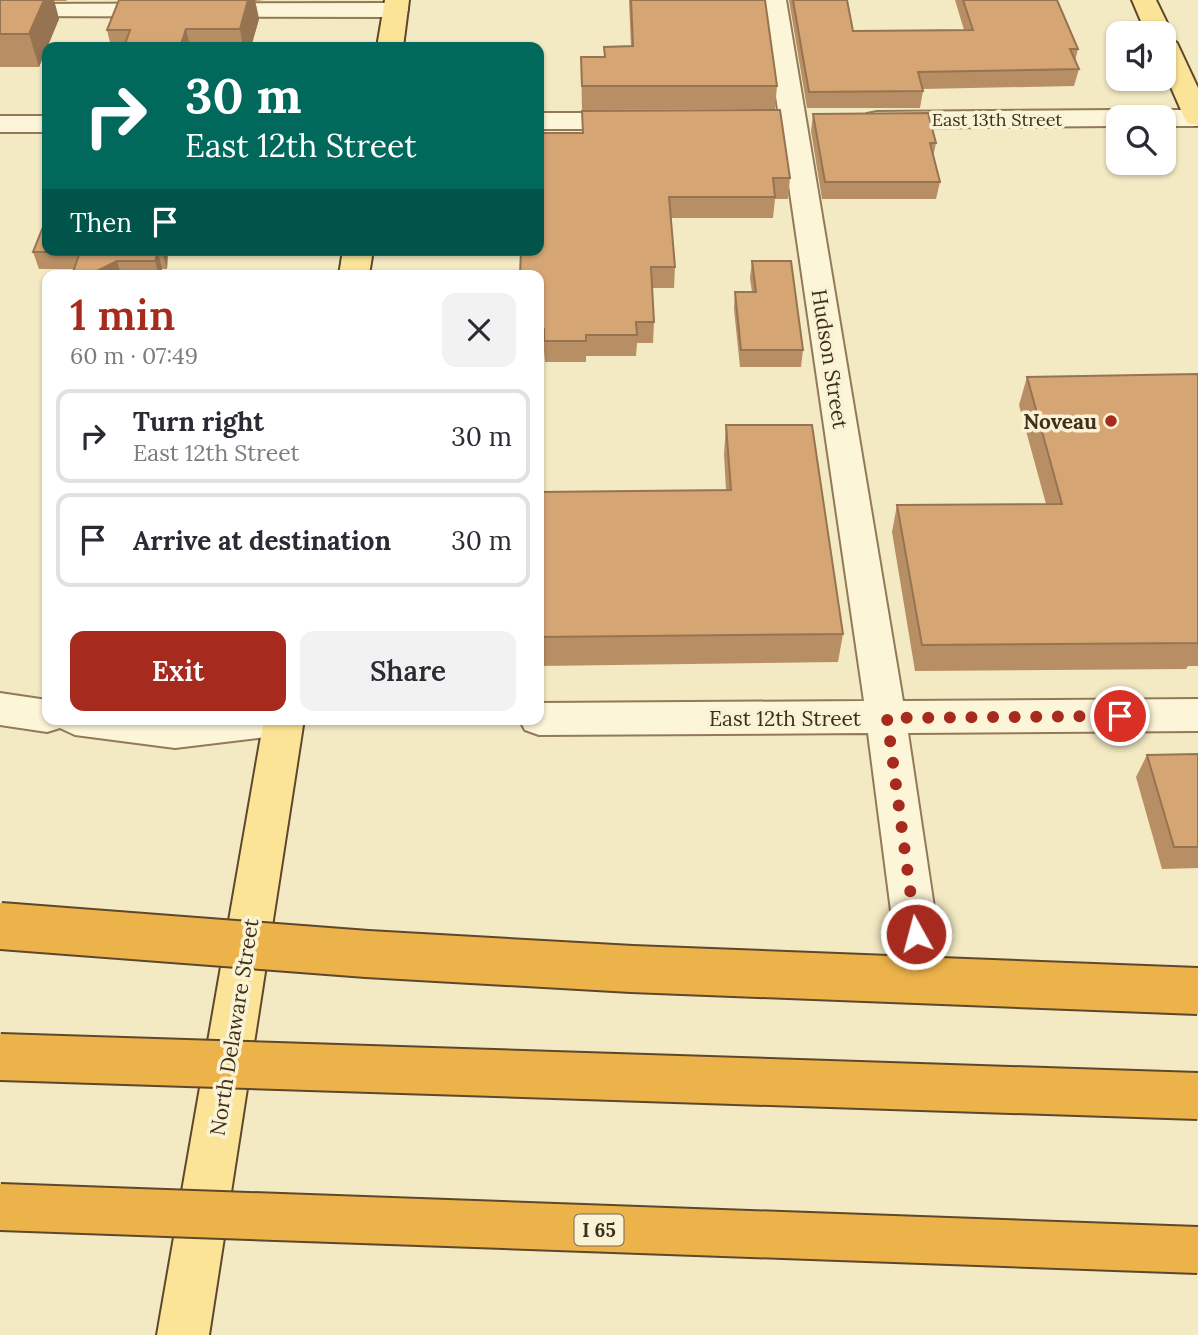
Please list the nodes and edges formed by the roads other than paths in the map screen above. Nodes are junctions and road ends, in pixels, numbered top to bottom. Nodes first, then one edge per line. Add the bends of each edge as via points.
1 (774, 0) edge
2 (1144, 0) edge
3 (397, 5) edge
4 (7, 13) edge
5 (1154, 21) edge
6 (391, 42) edge
7 (1176, 69) edge
8 (1198, 117) edge
9 (1106, 118) edge
10 (1176, 118) edge
11 (805, 120) junction
12 (544, 121) edge
13 (659, 121) edge
14 (0, 124) edge
15 (42, 124) edge
16 (0, 709) edge
17 (42, 715) edge
18 (1198, 715) edge
19 (887, 718) junction
20 (544, 719) edge
21 (121, 725) edge
22 (233, 725) edge
23 (282, 725) edge
24 (0, 926) edge
25 (916, 934) dead end
26 (1198, 991) edge
27 (0, 1057) edge
28 (1198, 1096) edge
29 (0, 1207) edge
30 (1198, 1250) edge
31 (183, 1335) edge

1 - 11 street, Hudson Street
2 - 5 main road
3 - 4 street
3 - 6 main road
7 - 8 main road
8 - 10 street
9 - 11 street, East 13th Street
11 - 19 street, Hudson Street
12 - 13 street
14 - 15 street
16 - 17 street
18 - 19 street, East 12th Street
19 - 20 street, East 12th Street
19 - 25 street, Hudson Street
21 - 22 street via 175,732
23 - 31 main road, North Delaware Street
24 - 26 highway, bridge via 618,968
27 - 28 highway, bridge
29 - 30 highway, I 65, bridge

